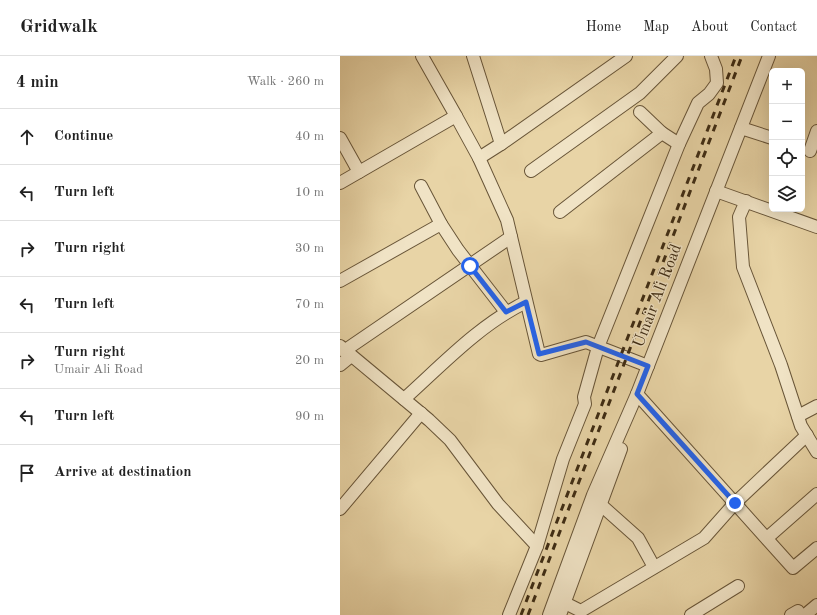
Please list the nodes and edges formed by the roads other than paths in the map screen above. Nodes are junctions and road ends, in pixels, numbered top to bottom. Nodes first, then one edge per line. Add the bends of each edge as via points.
1 (422, 56) edge
2 (473, 56) edge
3 (626, 56) edge
4 (677, 56) edge
5 (711, 56) edge
6 (769, 56) edge
7 (640, 112) dead end
8 (456, 116) junction
9 (741, 128) junction
10 (817, 131) edge
11 (662, 133) junction
12 (769, 137) edge
13 (340, 138) edge
14 (501, 144) junction
15 (679, 144) junction
16 (810, 151) edge
17 (479, 158) junction
18 (531, 171) dead end
19 (359, 172) junction
20 (340, 183) edge
21 (421, 186) dead end
22 (716, 191) junction
23 (746, 201) junction
24 (560, 212) dead end
25 (441, 224) junction
26 (817, 227) edge
27 (511, 237) junction
28 (470, 266) junction
29 (340, 281) edge
30 (526, 302) junction
31 (506, 312) junction
32 (598, 347) junction
33 (345, 351) edge
34 (340, 365) edge
35 (648, 366) junction
36 (637, 394) junction
37 (404, 399) junction
38 (817, 406) edge
39 (421, 413) junction
40 (798, 416) junction
41 (807, 435) junction
42 (817, 452) edge
43 (817, 494) edge
44 (342, 503) edge
45 (735, 503) junction
46 (601, 505) junction
47 (767, 538) junction
48 (536, 546) junction
49 (817, 548) edge
50 (654, 568) junction
51 (738, 586) dead end
52 (565, 603) junction
53 (817, 605) edge
54 (508, 615) edge
55 (549, 615) edge
56 (560, 615) edge
57 (691, 615) edge
58 (791, 615) edge
59 (800, 615) edge
60 (805, 615) edge

1 - 8 street
2 - 14 street
3 - 14 street
4 - 18 street via 640,93
5 - 15 street via 716,69 717,83 698,103
6 - 9 street, Umair Ali Road
7 - 11 street
8 - 17 street
8 - 19 street
9 - 12 street
9 - 22 street, Umair Ali Road
10 - 16 street
11 - 15 street
11 - 24 street
13 - 19 street
14 - 17 street
15 - 32 street
17 - 27 street via 507,220
19 - 20 street
21 - 25 street
22 - 23 street
22 - 35 street, Umair Ali Road
23 - 26 street
23 - 40 street via 739,218 743,267
25 - 28 street
25 - 29 street
27 - 28 street
27 - 30 street
28 - 31 street
28 - 33 street
30 - 31 street
30 - 32 street via 539,354 586,342
31 - 37 street via 467,342
32 - 35 street
32 - 48 street via 584,397 585,404 563,459
33 - 34 street
33 - 37 street
35 - 36 street, Umair Ali Road
36 - 45 street
36 - 46 street via 630,424
36 - 55 street, Umair Ali Road via 593,495
37 - 39 street
38 - 40 street
39 - 44 street
39 - 48 street via 450,440 498,504
40 - 41 street
41 - 42 street
41 - 45 street
43 - 47 street
45 - 47 street
45 - 50 street via 704,538
46 - 50 street via 638,538
46 - 52 street
47 - 49 street via 793,568
48 - 54 street
50 - 52 street via 581,611
51 - 57 street
52 - 56 street
53 - 60 street
58 - 59 street via 798,612

